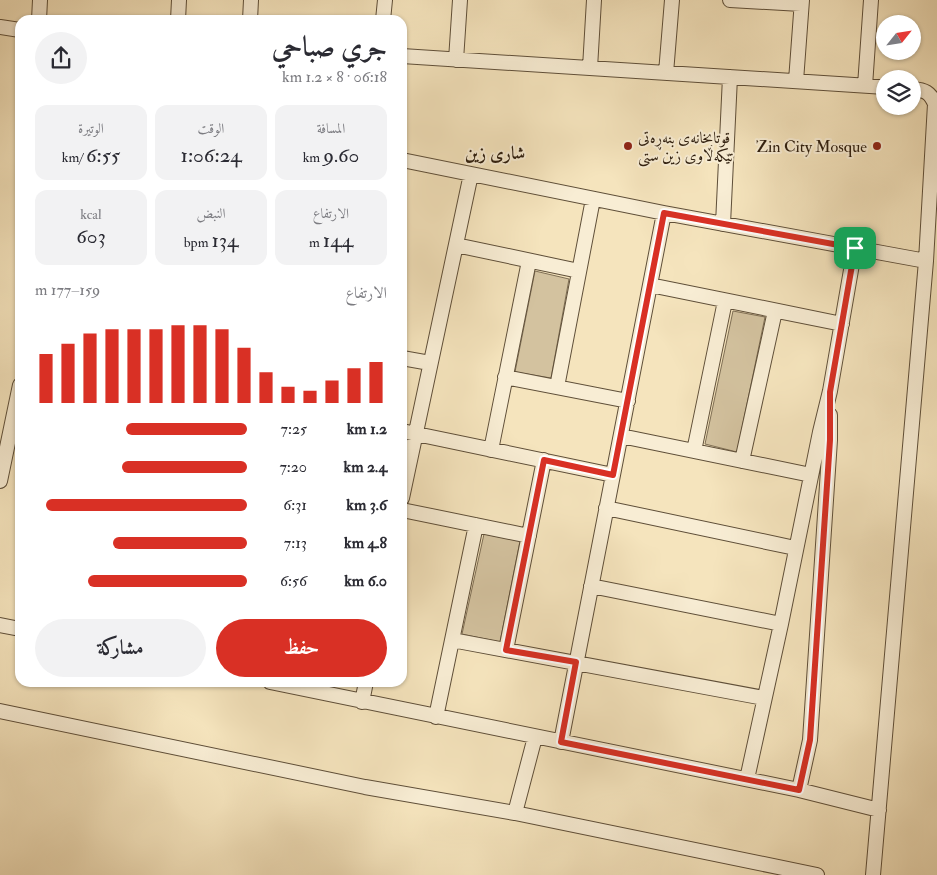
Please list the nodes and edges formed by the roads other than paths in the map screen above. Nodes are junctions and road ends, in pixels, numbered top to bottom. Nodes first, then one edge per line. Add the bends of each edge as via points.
1 (40, 0) edge
2 (179, 0) edge
3 (251, 0) edge
4 (385, 0) edge
5 (460, 0) edge
6 (594, 0) edge
7 (672, 0) edge
8 (730, 0) edge
9 (745, 0) edge
10 (871, 0) edge
11 (802, 2) edge
12 (39, 15) edge
13 (178, 15) edge
14 (250, 15) edge
15 (384, 15) edge
16 (0, 27) edge
17 (15, 29) edge
18 (407, 56) edge
19 (456, 60) junction
20 (590, 68) junction
21 (666, 73) junction
22 (730, 77) junction
23 (796, 82) junction
24 (865, 86) junction
25 (876, 87) edge
26 (921, 90) edge
27 (407, 161) edge
28 (471, 174) junction
29 (593, 199) junction
30 (664, 213) junction
31 (723, 224) junction
32 (456, 245) junction
33 (855, 248) junction
34 (529, 261) junction
35 (926, 261) junction
36 (579, 271) junction
37 (650, 285) junction
38 (726, 301) junction
39 (775, 311) junction
40 (842, 324) junction
41 (407, 359) edge
42 (430, 363) junction
43 (506, 377) junction
44 (557, 387) junction
45 (830, 392) junction
46 (628, 401) junction
47 (15, 431) edge
48 (409, 433) edge
49 (620, 436) junction
50 (491, 450) junction
51 (694, 451) junction
52 (407, 452) edge
53 (544, 460) junction
54 (742, 461) junction
55 (613, 475) junction
56 (811, 475) junction
57 (0, 480) edge
58 (606, 508) junction
59 (407, 511) edge
60 (476, 525) junction
61 (529, 536) junction
62 (795, 548) junction
63 (591, 586) junction
64 (781, 624) junction
65 (0, 625) edge
66 (15, 629) edge
67 (452, 640) junction
68 (506, 650) junction
69 (576, 662) junction
70 (293, 687) edge
71 (365, 687) edge
72 (764, 698) junction
73 (362, 702) junction
74 (0, 711) edge
75 (436, 717) junction
76 (535, 737) junction
77 (561, 742) junction
78 (747, 779) junction
79 (799, 790) junction
80 (879, 810) junction
81 (515, 813) junction
82 (817, 875) edge
83 (873, 875) edge

1 - 12 street
2 - 13 street
3 - 14 street
4 - 15 street
5 - 19 street
6 - 20 street
7 - 21 street
8 - 9 street
9 - 11 street
10 - 24 street
11 - 23 street
16 - 17 street
18 - 19 street
19 - 20 street
20 - 21 street
21 - 22 street
22 - 23 street
22 - 31 street
23 - 24 street
24 - 25 street
26 - 35 street via 931,95 935,104
27 - 28 street
28 - 29 street
28 - 32 street
29 - 30 street
29 - 36 street
30 - 31 street
30 - 37 street
31 - 33 street
32 - 34 street
32 - 42 street
33 - 35 street
33 - 40 street
34 - 36 street
34 - 43 street
35 - 80 street
36 - 44 street
37 - 38 street
37 - 46 street
38 - 39 street
38 - 51 street
39 - 40 street
39 - 54 street
40 - 45 street
41 - 42 street
42 - 48 street
43 - 44 street
43 - 50 street
44 - 46 street
45 - 56 street
45 - 79 street via 830,440 810,740
46 - 49 street
47 - 57 street
48 - 50 street
48 - 52 street
49 - 51 street
49 - 55 street
50 - 53 street
51 - 54 street
53 - 55 street
53 - 61 street
54 - 56 street
55 - 58 street
56 - 62 street
58 - 62 street
58 - 63 street
59 - 60 street
60 - 61 street
60 - 67 street
61 - 68 street
62 - 64 street
63 - 64 street
63 - 69 street
64 - 72 street
65 - 66 street
67 - 68 street
67 - 75 street
68 - 69 street
69 - 72 street
69 - 77 street
70 - 73 street
71 - 73 street
72 - 78 street
73 - 75 street
74 - 81 street via 356,785
75 - 76 street
76 - 77 street
76 - 81 street
77 - 78 street
78 - 79 street
79 - 80 street
80 - 83 street
81 - 82 street

